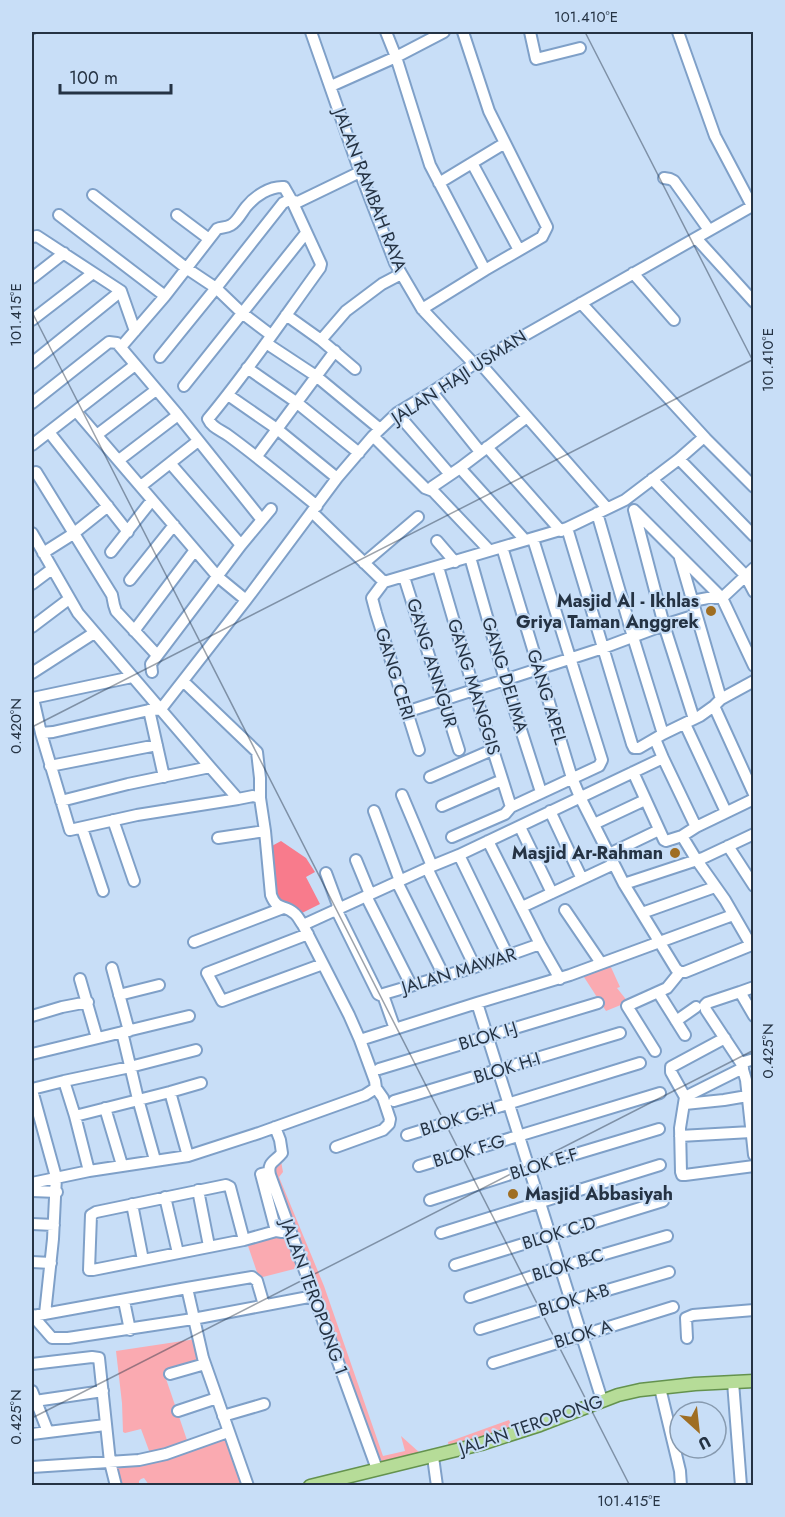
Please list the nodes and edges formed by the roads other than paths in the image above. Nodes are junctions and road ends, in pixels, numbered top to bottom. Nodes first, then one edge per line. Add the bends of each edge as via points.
1 (311, 32) edge
2 (386, 32) edge
3 (444, 32) edge
4 (463, 32) edge
5 (530, 32) edge
6 (678, 32) edge
7 (580, 48) dead end
8 (396, 57) junction
9 (331, 86) junction
10 (505, 143) junction
11 (472, 164) junction
12 (360, 172) junction
13 (664, 177) dead end
14 (439, 183) junction
15 (93, 195) dead end
16 (292, 201) junction
17 (753, 205) edge
18 (59, 215) dead end
19 (177, 215) dead end
20 (709, 230) junction
21 (306, 233) junction
22 (32, 237) edge
23 (696, 238) junction
24 (209, 239) junction
25 (519, 250) junction
26 (64, 253) junction
27 (186, 268) junction
28 (485, 270) junction
29 (93, 273) junction
30 (633, 273) junction
31 (401, 274) junction
32 (32, 278) edge
33 (216, 288) junction
34 (121, 291) junction
35 (165, 296) junction
36 (753, 302) edge
37 (581, 303) junction
38 (422, 309) junction
39 (242, 313) junction
40 (286, 315) junction
41 (32, 320) edge
42 (674, 320) dead end
43 (135, 331) junction
44 (269, 339) junction
45 (321, 340) junction
46 (121, 347) junction
47 (335, 351) junction
48 (160, 357) dead end
49 (32, 363) edge
50 (476, 363) junction
51 (135, 365) junction
52 (248, 369) junction
53 (355, 369) dead end
54 (316, 376) junction
55 (184, 386) dead end
56 (156, 390) junction
57 (432, 392) junction
58 (228, 395) junction
59 (296, 402) junction
60 (32, 403) edge
61 (76, 411) junction
62 (397, 413) junction
63 (178, 415) junction
64 (527, 417) junction
65 (277, 429) junction
66 (49, 432) junction
67 (377, 432) junction
68 (98, 435) junction
69 (704, 436) junction
70 (198, 441) junction
71 (32, 445) edge
72 (482, 447) junction
73 (359, 453) junction
74 (257, 456) junction
75 (679, 459) junction
76 (119, 460) junction
77 (170, 463) junction
78 (460, 468) junction
79 (447, 471) dead end
80 (36, 472) dead end
81 (337, 478) junction
82 (652, 478) junction
83 (141, 486) junction
84 (753, 487) edge
85 (433, 490) junction
86 (153, 500) junction
87 (625, 500) junction
88 (108, 506) junction
89 (271, 509) dead end
90 (314, 509) junction
91 (602, 510) junction
92 (634, 510) junction
93 (418, 517) dead end
94 (262, 520) junction
95 (174, 525) junction
96 (564, 529) junction
97 (128, 532) junction
98 (73, 534) junction
99 (753, 536) edge
100 (33, 538) edge
101 (529, 539) junction
102 (436, 542) dead end
103 (241, 545) junction
104 (502, 547) junction
105 (195, 550) junction
106 (489, 550) junction
107 (111, 552) dead end
108 (43, 553) junction
109 (470, 557) junction
110 (680, 557) junction
111 (455, 562) junction
112 (364, 563) junction
113 (438, 567) junction
114 (52, 569) junction
115 (749, 572) edge
116 (218, 577) junction
117 (404, 577) junction
118 (130, 580) dead end
119 (384, 582) junction
120 (32, 584) edge
121 (753, 592) edge
122 (722, 598) junction
123 (69, 599) junction
124 (246, 600) junction
125 (692, 601) junction
126 (696, 615) junction
127 (664, 625) junction
128 (32, 627) edge
129 (134, 631) junction
130 (94, 633) junction
131 (633, 638) junction
132 (603, 648) junction
133 (157, 655) junction
134 (571, 658) junction
135 (753, 666) edge
136 (538, 670) junction
137 (152, 672) dead end
138 (32, 673) edge
139 (132, 677) junction
140 (505, 680) junction
141 (183, 681) junction
142 (753, 681) edge
143 (474, 690) junction
144 (32, 696) edge
145 (444, 700) junction
146 (718, 702) junction
147 (161, 709) junction
148 (149, 710) junction
149 (406, 712) junction
150 (689, 721) junction
151 (41, 733) junction
152 (659, 736) junction
153 (157, 745) junction
154 (419, 750) dead end
155 (459, 750) dead end
156 (492, 750) junction
157 (663, 758) junction
158 (50, 766) junction
159 (210, 768) junction
160 (633, 772) junction
161 (164, 777) junction
162 (430, 777) dead end
163 (572, 778) junction
164 (502, 780) junction
165 (541, 792) junction
166 (402, 795) dead end
167 (580, 797) junction
168 (753, 797) edge
169 (260, 798) junction
170 (238, 799) junction
171 (645, 800) junction
172 (61, 801) junction
173 (442, 806) dead end
174 (511, 807) junction
175 (374, 811) dead end
176 (550, 811) junction
177 (726, 812) junction
178 (113, 820) junction
179 (594, 824) junction
180 (520, 827) junction
181 (696, 827) junction
182 (82, 828) junction
183 (659, 830) junction
184 (265, 831) junction
185 (753, 834) edge
186 (682, 836) junction
187 (452, 837) dead end
188 (218, 838) dead end
189 (489, 841) junction
190 (729, 846) junction
191 (459, 855) junction
192 (611, 859) junction
193 (696, 859) junction
194 (356, 860) dead end
195 (430, 867) junction
196 (326, 873) dead end
197 (582, 879) junction
198 (134, 881) dead end
199 (399, 881) junction
200 (624, 884) junction
201 (753, 886) edge
202 (715, 887) junction
203 (102, 891) dead end
204 (552, 892) junction
205 (368, 895) junction
206 (522, 907) junction
207 (283, 908) junction
208 (338, 909) junction
209 (565, 910) dead end
210 (642, 913) junction
211 (733, 915) junction
212 (306, 929) junction
213 (194, 942) dead end
214 (660, 942) junction
215 (540, 944) junction
216 (752, 944) edge
217 (508, 956) junction
218 (601, 963) junction
219 (323, 964) junction
220 (475, 967) junction
221 (112, 968) dead end
222 (680, 972) junction
223 (444, 976) junction
224 (560, 978) junction
225 (80, 979) dead end
226 (159, 985) dead end
227 (411, 986) junction
228 (753, 987) edge
229 (658, 992) junction
230 (740, 992) junction
231 (380, 994) junction
232 (119, 995) junction
233 (88, 1002) junction
234 (477, 1003) junction
235 (598, 1003) dead end
236 (696, 1007) dead end
237 (32, 1016) edge
238 (189, 1016) dead end
239 (753, 1016) edge
240 (676, 1021) junction
241 (395, 1029) junction
242 (126, 1032) junction
243 (620, 1033) dead end
244 (685, 1035) dead end
245 (487, 1036) junction
246 (97, 1038) junction
247 (725, 1038) junction
248 (360, 1040) junction
249 (196, 1050) dead end
250 (655, 1051) dead end
251 (32, 1054) edge
252 (753, 1059) edge
253 (640, 1063) dead end
254 (742, 1065) junction
255 (130, 1067) junction
256 (379, 1069) dead end
257 (498, 1071) junction
258 (64, 1081) junction
259 (201, 1083) dead end
260 (376, 1088) junction
261 (32, 1090) edge
262 (170, 1092) junction
263 (660, 1093) dead end
264 (751, 1096) edge
265 (138, 1099) junction
266 (685, 1100) junction
267 (394, 1101) dead end
268 (508, 1103) junction
269 (105, 1107) junction
270 (75, 1116) junction
271 (275, 1127) junction
272 (659, 1129) dead end
273 (751, 1132) junction
274 (407, 1135) dead end
275 (519, 1136) junction
276 (681, 1136) junction
277 (336, 1147) dead end
278 (753, 1155) edge
279 (188, 1156) junction
280 (155, 1160) junction
281 (122, 1165) junction
282 (419, 1166) dead end
283 (660, 1166) dead end
284 (753, 1166) edge
285 (529, 1168) junction
286 (89, 1171) junction
287 (269, 1172) junction
288 (56, 1177) junction
289 (32, 1183) edge
290 (198, 1190) junction
291 (32, 1191) edge
292 (57, 1192) junction
293 (165, 1197) junction
294 (430, 1200) dead end
295 (663, 1201) dead end
296 (539, 1202) junction
297 (132, 1204) junction
298 (32, 1224) edge
299 (54, 1225) junction
300 (289, 1230) junction
301 (276, 1231) junction
302 (441, 1233) dead end
303 (550, 1236) junction
304 (667, 1236) dead end
305 (244, 1240) junction
306 (209, 1246) junction
307 (178, 1253) junction
308 (143, 1260) junction
309 (32, 1262) edge
310 (51, 1263) junction
311 (455, 1265) dead end
312 (560, 1267) junction
313 (669, 1272) dead end
314 (187, 1288) junction
315 (314, 1296) junction
316 (470, 1297) dead end
317 (124, 1300) junction
318 (570, 1301) junction
319 (264, 1305) junction
320 (673, 1307) dead end
321 (753, 1310) edge
322 (45, 1314) junction
323 (32, 1315) edge
324 (193, 1319) junction
325 (480, 1329) dead end
326 (130, 1330) junction
327 (581, 1335) junction
328 (687, 1338) dead end
329 (493, 1363) dead end
330 (32, 1364) edge
331 (205, 1364) junction
332 (170, 1374) dead end
333 (753, 1381) edge
334 (733, 1382) junction
335 (660, 1388) junction
336 (103, 1391) junction
337 (33, 1396) edge
338 (217, 1398) junction
339 (602, 1400) junction
340 (264, 1404) dead end
341 (178, 1412) dead end
342 (223, 1416) junction
343 (105, 1425) junction
344 (48, 1432) junction
345 (228, 1432) junction
346 (32, 1434) edge
347 (432, 1457) junction
348 (110, 1462) junction
349 (32, 1467) edge
350 (377, 1470) junction
351 (336, 1482) edge
352 (116, 1485) edge
353 (248, 1485) edge
354 (310, 1485) edge
355 (437, 1485) edge
356 (681, 1485) edge
357 (741, 1485) edge

1 - 9 street, JALAN RAMBAH RAYA
2 - 8 street
3 - 8 street
4 - 10 street via 489,111
5 - 7 street via 536,59
6 - 17 street via 715,136
8 - 9 street
8 - 14 street
9 - 12 street, JALAN RAMBAH RAYA
10 - 11 street
10 - 25 street via 547,227 542,237
11 - 14 street
11 - 25 street
12 - 16 street via 298,202
12 - 31 street, JALAN RAMBAH RAYA
13 - 20 street via 674,181
14 - 28 street
15 - 27 street
16 - 21 street
16 - 24 street via 284,187 271,188 255,198 231,225 219,228
16 - 33 street via 283,203
17 - 20 street, JALAN HAJI USMAN
18 - 35 street
19 - 24 street
20 - 23 street, JALAN HAJI USMAN
21 - 39 street
21 - 40 street via 321,264
22 - 26 street via 37,236
23 - 30 street, JALAN HAJI USMAN
23 - 36 street
24 - 27 street
25 - 28 street
26 - 29 street
26 - 32 street
27 - 33 street
27 - 35 street
28 - 38 street
29 - 34 street
29 - 41 street
30 - 37 street, JALAN HAJI USMAN
30 - 42 street
31 - 38 street, JALAN RAMBAH RAYA
31 - 45 street via 346,311
33 - 39 street
33 - 48 street
34 - 43 street
34 - 49 street
35 - 43 street
37 - 50 street, JALAN HAJI USMAN
37 - 69 street
38 - 50 street, JALAN RAMBAH RAYA
39 - 44 street
39 - 55 street
40 - 44 street
40 - 45 street
43 - 46 street
44 - 52 street
44 - 54 street
45 - 47 street
46 - 51 street
46 - 60 street via 109,342
47 - 53 street
47 - 54 street
50 - 57 street, JALAN HAJI USMAN
50 - 64 street, JALAN RAMBAH RAYA
51 - 56 street
51 - 61 street
52 - 58 street
52 - 59 street
54 - 59 street
54 - 67 street
56 - 63 street
56 - 68 street
57 - 62 street, JALAN HAJI USMAN
57 - 72 street
58 - 65 street
58 - 74 street via 208,418 209,422
59 - 65 street
59 - 73 street
61 - 66 street
61 - 68 street
62 - 67 street, JALAN HAJI USMAN
62 - 79 street
63 - 70 street
63 - 76 street
64 - 72 street
64 - 91 street, JALAN RAMBAH RAYA
65 - 74 street
65 - 81 street
66 - 71 street
66 - 88 street
67 - 73 street, JALAN HAJI USMAN
67 - 85 street via 420,483
68 - 76 street
69 - 75 street
69 - 84 street
70 - 77 street
70 - 94 street
72 - 78 street
72 - 96 street
73 - 81 street, JALAN HAJI USMAN
74 - 90 street
75 - 82 street
75 - 99 street
76 - 83 street
77 - 83 street
77 - 103 street
78 - 85 street
78 - 101 street
80 - 98 street
81 - 90 street, JALAN HAJI USMAN
82 - 87 street
82 - 115 street
83 - 86 street
85 - 106 street
86 - 95 street
86 - 97 street
87 - 91 street
87 - 92 street
88 - 97 street
88 - 98 street
89 - 94 street
90 - 112 street
90 - 124 street, JALAN HAJI USMAN
91 - 96 street
91 - 131 street
92 - 110 street
92 - 127 street
93 - 112 street
94 - 103 street
95 - 105 street
95 - 118 street
96 - 101 street
96 - 132 street
97 - 107 street
98 - 108 street
98 - 129 street via 112,595 116,611
100 - 108 street
101 - 104 street
101 - 134 street
102 - 111 street
103 - 116 street
104 - 106 street
104 - 136 street, GANG APEL
105 - 116 street
105 - 129 street
106 - 109 street
108 - 114 street
109 - 111 street
109 - 140 street, GANG DELIMA
110 - 122 street
110 - 125 street
111 - 113 street
112 - 119 street
113 - 117 street
113 - 143 street, GANG MANGGIS
114 - 120 street
114 - 123 street
115 - 121 street
115 - 122 street
116 - 124 street
116 - 133 street
117 - 119 street
117 - 145 street, GANG ANNGUR
119 - 149 street, GANG CERI via 372,598
122 - 125 street
122 - 135 street
123 - 128 street
123 - 130 street
124 - 141 street, JALAN HAJI USMAN
125 - 126 street
126 - 127 street
126 - 146 street
127 - 131 street
127 - 150 street
129 - 133 street
130 - 138 street
130 - 139 street
131 - 132 street
131 - 152 street
132 - 134 street
132 - 152 street via 634,748
133 - 137 street via 151,664
134 - 136 street
134 - 163 street via 602,760 599,766
136 - 140 street
136 - 163 street, GANG APEL
139 - 144 street
139 - 147 street
140 - 143 street
140 - 165 street, GANG DELIMA
141 - 147 street, JALAN HAJI USMAN
141 - 169 street via 256,752
142 - 146 street
143 - 145 street
143 - 156 street, GANG MANGGIS
144 - 151 street
145 - 149 street
145 - 155 street, GANG ANNGUR
146 - 150 street
146 - 168 street
147 - 148 street
147 - 159 street
148 - 151 street
148 - 153 street
149 - 154 street, GANG CERI
150 - 152 street
150 - 177 street
151 - 158 street
152 - 157 street
153 - 158 street
153 - 161 street
156 - 162 street
156 - 164 street, GANG MANGGIS
157 - 160 street
157 - 181 street
158 - 172 street
159 - 161 street
159 - 170 street
160 - 167 street
160 - 171 street
161 - 172 street
163 - 165 street
163 - 167 street, GANG APEL
164 - 173 street
164 - 174 street, GANG MANGGIS
165 - 174 street
166 - 195 street
167 - 176 street
167 - 179 street, GANG APEL
168 - 177 street
169 - 170 street
169 - 184 street
170 - 178 street
171 - 179 street
171 - 183 street
172 - 182 street via 70,830
174 - 187 street via 505,814
175 - 199 street
176 - 180 street
176 - 197 street
177 - 181 street
178 - 182 street
178 - 198 street
179 - 192 street, GANG APEL
180 - 189 street
180 - 204 street
181 - 186 street
182 - 203 street
183 - 186 street via 666,841
183 - 192 street
184 - 188 street
184 - 207 street via 271,895
185 - 190 street
186 - 193 street
189 - 191 street
189 - 206 street
190 - 193 street
190 - 201 street
191 - 195 street
191 - 217 street
192 - 197 street
192 - 200 street, GANG APEL
193 - 200 street
193 - 202 street
194 - 205 street
195 - 199 street
195 - 220 street
196 - 208 street
197 - 204 street
199 - 205 street
199 - 223 street
200 - 210 street, GANG APEL
202 - 210 street
202 - 211 street
204 - 206 street
205 - 208 street
205 - 227 street
206 - 215 street
207 - 212 street via 295,913
207 - 213 street
208 - 212 street
208 - 231 street
209 - 218 street
210 - 214 street, GANG APEL
211 - 214 street
211 - 216 street
212 - 219 street
212 - 219 street via 207,973 222,1001
214 - 218 street
214 - 222 street, GANG APEL
215 - 217 street, JALAN MAWAR
215 - 224 street
216 - 222 street
217 - 220 street, JALAN MAWAR
218 - 224 street
219 - 248 street
220 - 223 street, JALAN MAWAR
221 - 232 street
222 - 229 street via 667,988
223 - 227 street, JALAN MAWAR
224 - 234 street
225 - 233 street
226 - 232 street
227 - 231 street, JALAN MAWAR
228 - 230 street
229 - 240 street
229 - 250 street via 627,1006
230 - 239 street
230 - 247 street via 705,1005
231 - 241 street
232 - 242 street
233 - 237 street
233 - 246 street
234 - 241 street
234 - 245 street
235 - 245 street, BLOK I-J
236 - 240 street
238 - 242 street
240 - 244 street
241 - 248 street
242 - 246 street
242 - 255 street
243 - 257 street, BLOK H-I
245 - 256 street, BLOK I-J
245 - 257 street
246 - 251 street
247 - 254 street
247 - 266 street via 671,1067
248 - 260 street
249 - 255 street
252 - 254 street
253 - 268 street, BLOK G-H
254 - 264 street
254 - 266 street
255 - 258 street
255 - 265 street
257 - 267 street, BLOK H-I
257 - 268 street
258 - 261 street
258 - 270 street
259 - 262 street
260 - 271 street
260 - 277 street via 389,1124 383,1130
261 - 288 street
262 - 265 street
262 - 279 street
263 - 275 street, BLOK F-G
264 - 266 street
264 - 273 street
265 - 269 street
265 - 280 street
266 - 276 street
268 - 274 street, BLOK G-H
268 - 275 street
269 - 270 street
269 - 281 street
270 - 286 street
271 - 279 street
271 - 287 street via 282,1153 271,1163
272 - 285 street, BLOK E-F
273 - 276 street
273 - 278 street
275 - 282 street, BLOK F-G
275 - 285 street
276 - 284 street via 682,1175
279 - 280 street
280 - 281 street
281 - 286 street
283 - 296 street
285 - 294 street, BLOK E-F
285 - 296 street
286 - 288 street
287 - 300 street, JALAN TEROPONG 1
287 - 301 street via 261,1174
288 - 289 street
288 - 292 street
290 - 293 street
290 - 305 street via 230,1187
290 - 306 street
291 - 292 street
292 - 299 street
293 - 297 street
293 - 307 street
295 - 303 street, BLOK C-D
296 - 302 street
296 - 303 street
297 - 308 street
297 - 308 street via 91,1215 89,1270
298 - 299 street
299 - 310 street
300 - 301 street
300 - 315 street, JALAN TEROPONG 1
301 - 305 street
303 - 311 street, BLOK C-D
303 - 312 street
304 - 312 street, BLOK B-C
305 - 306 street
306 - 307 street
307 - 308 street
309 - 310 street
310 - 322 street
312 - 316 street, BLOK B-C
312 - 318 street
313 - 318 street, BLOK A-B
314 - 317 street
314 - 319 street via 252,1277 257,1281
314 - 324 street
315 - 319 street
315 - 350 street, JALAN TEROPONG 1
317 - 322 street
317 - 326 street
318 - 325 street, BLOK A-B
318 - 327 street
319 - 324 street
320 - 327 street, BLOK A
321 - 328 street via 693,1315 686,1318
322 - 323 street
323 - 326 street via 52,1338
324 - 326 street
324 - 331 street
327 - 329 street, BLOK A
327 - 339 street
330 - 336 street via 99,1358
331 - 332 street
331 - 338 street
333 - 334 main road, JALAN TEROPONG
334 - 335 main road, JALAN TEROPONG
334 - 357 street
335 - 339 main road, JALAN TEROPONG
335 - 356 street
336 - 337 street
336 - 343 street
337 - 344 street
338 - 341 street
338 - 342 street
339 - 347 main road, JALAN TEROPONG via 532,1428
340 - 342 street
342 - 345 street
343 - 344 street
343 - 348 street
344 - 346 street
345 - 348 street via 166,1454
345 - 353 street
347 - 350 main road, JALAN TEROPONG
347 - 355 street
348 - 349 street
348 - 352 street
350 - 351 main road, JALAN TEROPONG
351 - 354 main road, JALAN TEROPONG

